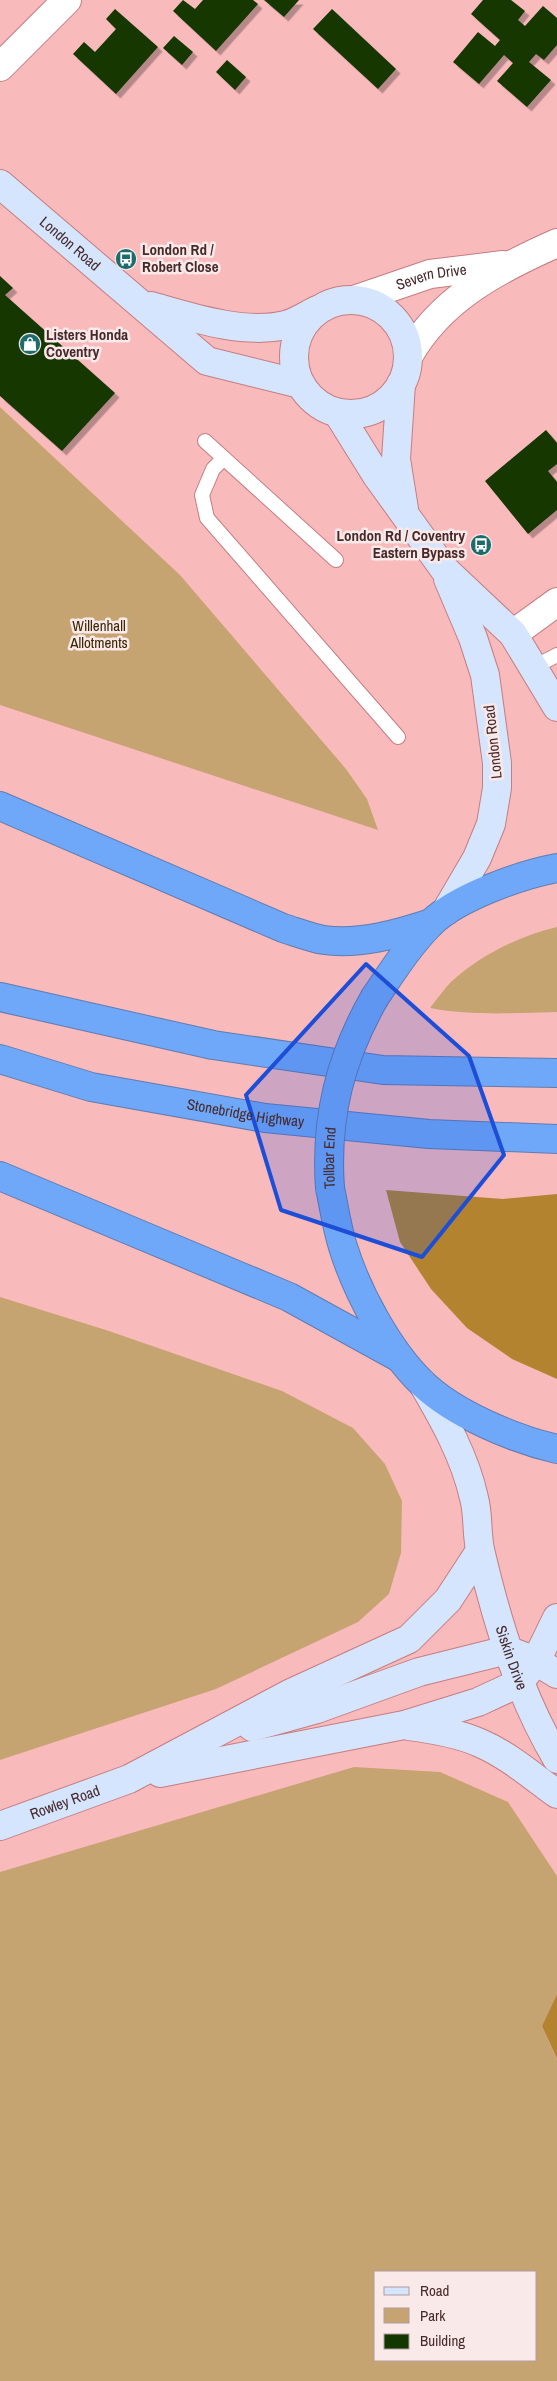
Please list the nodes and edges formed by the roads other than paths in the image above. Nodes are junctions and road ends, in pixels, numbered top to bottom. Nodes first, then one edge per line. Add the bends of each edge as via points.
1 (67, 0) edge
2 (0, 67) edge
3 (0, 184) edge
4 (557, 243) edge
5 (511, 264) junction
6 (354, 300) junction
7 (141, 303) junction
8 (318, 310) junction
9 (408, 357) junction
10 (300, 384) junction
11 (401, 384) junction
12 (339, 415) junction
13 (205, 441) dead end
14 (224, 458) junction
15 (405, 514) junction
16 (336, 560) dead end
17 (444, 569) junction
18 (557, 602) edge
19 (513, 634) junction
20 (546, 661) edge
21 (557, 707) edge
22 (398, 737) dead end
23 (0, 806) edge
24 (557, 868) edge
25 (439, 917) junction
26 (0, 997) edge
27 (0, 1060) edge
28 (557, 1073) edge
29 (557, 1139) edge
30 (0, 1176) edge
31 (398, 1357) junction
32 (423, 1384) junction
33 (557, 1449) edge
34 (480, 1551) junction
35 (557, 1618) edge
36 (507, 1650) junction
37 (546, 1668) edge
38 (519, 1683) junction
39 (404, 1725) junction
40 (204, 1740) junction
41 (557, 1759) edge
42 (129, 1779) junction
43 (557, 1794) edge
44 (0, 1826) edge

1 - 2 street
3 - 7 street, London Road
4 - 5 street, Severn Drive
5 - 6 street, Severn Drive via 430,274
5 - 9 street, Severn Drive via 446,306 418,338
6 - 8 street via 335,302
6 - 9 street via 375,305 392,318 404,336
7 - 8 street, London Road via 204,321 247,328 285,325
7 - 10 street, London Road via 207,361
8 - 10 street via 303,325 294,344 294,365
9 - 11 street
10 - 12 street via 317,404
11 - 12 street via 378,408
11 - 15 street, London Road via 396,459
12 - 15 street, London Road
13 - 14 lane
14 - 16 lane
14 - 22 lane via 213,469 202,495 207,518
15 - 17 street, London Road
17 - 19 street, London Road
17 - 25 street, London Road via 485,675 498,763 491,824 477,858
18 - 19 street
19 - 20 street, London Road
20 - 21 street, London Road
23 - 25 highway via 283,928 324,940 402,933
24 - 25 highway, Tollbar End via 502,883
25 - 31 highway, Tollbar End, bridge via 401,959 364,1017 346,1059 331,1114 330,1188 342,1246 357,1286
26 - 28 highway via 213,1046 383,1070
27 - 29 highway, Stonebridge Highway via 91,1086 265,1118 429,1134
30 - 31 highway via 289,1297
31 - 32 highway, Tollbar End
32 - 33 highway, Tollbar End via 495,1430
32 - 34 street, Siskin Drive via 447,1424 464,1462 475,1499
34 - 36 street, Siskin Drive
34 - 40 street via 448,1600 409,1639 289,1694
35 - 37 street
36 - 37 street
36 - 38 street, Siskin Drive
36 - 40 street via 419,1672 317,1710
37 - 38 street
38 - 39 street via 478,1702
38 - 41 street, Siskin Drive
39 - 42 street
39 - 43 street via 479,1742 503,1754
40 - 42 street
42 - 44 street, Rowley Road

